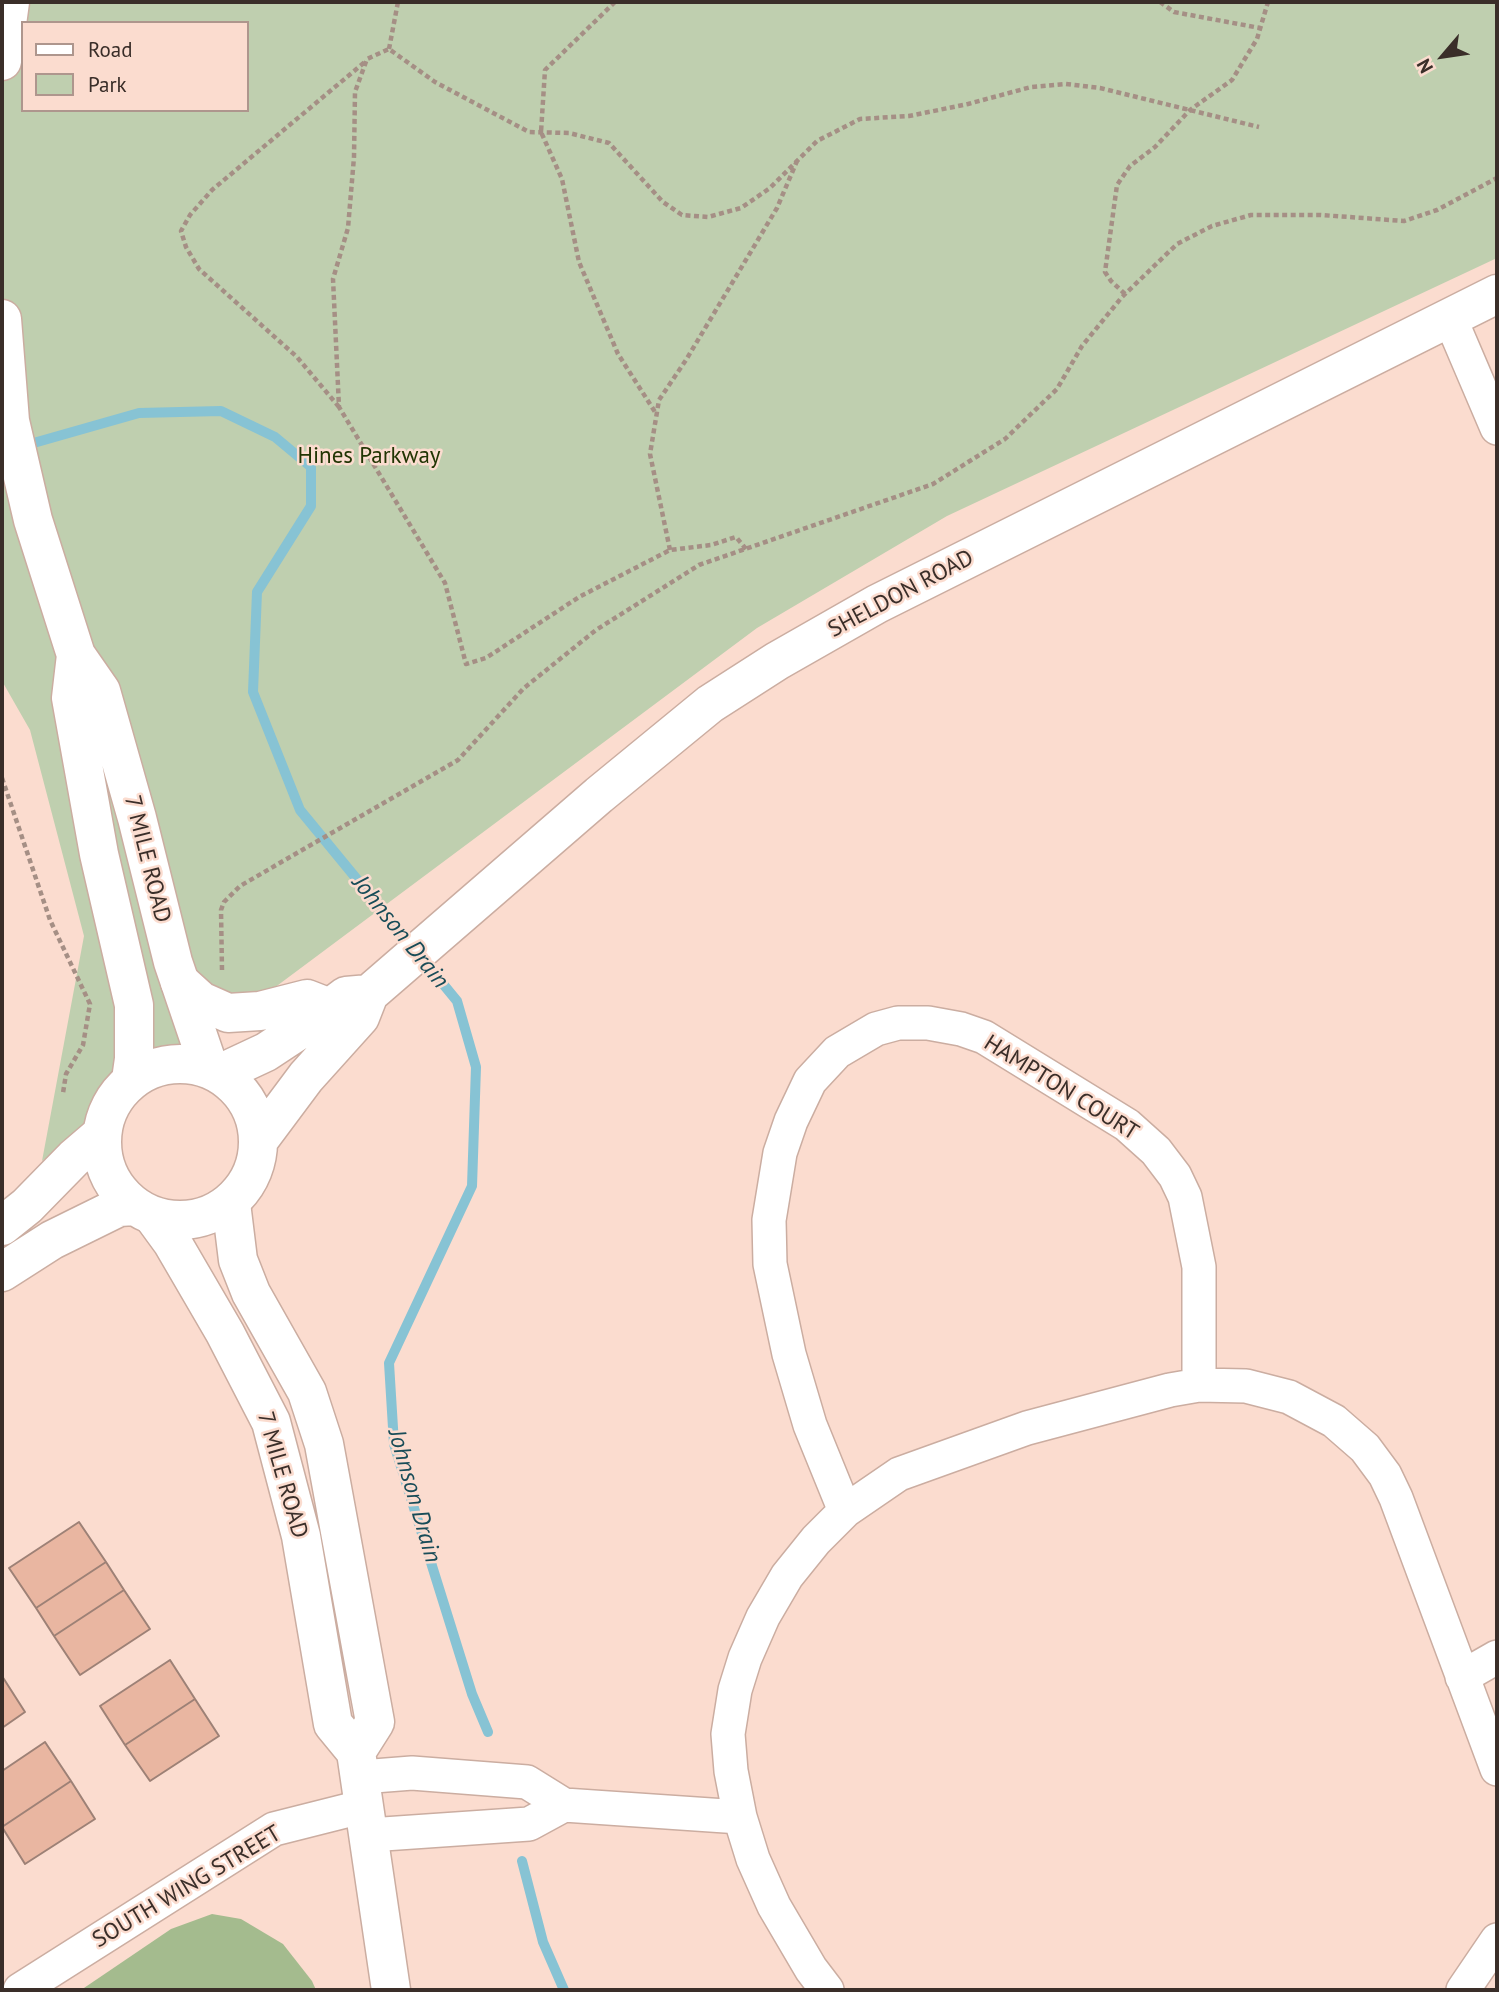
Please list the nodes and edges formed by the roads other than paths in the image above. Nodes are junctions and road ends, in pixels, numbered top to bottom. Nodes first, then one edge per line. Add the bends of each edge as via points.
1 (10, 2) edge
2 (2, 61) edge
3 (1497, 294) edge
4 (1450, 318) junction
5 (2, 319) edge
6 (7, 405) edge
7 (1497, 428) edge
8 (76, 655) junction
9 (180, 982) junction
10 (381, 984) junction
11 (330, 1008) junction
12 (214, 1071) junction
13 (131, 1080) junction
14 (102, 1134) junction
15 (259, 1140) junction
16 (230, 1203) junction
17 (144, 1211) junction
18 (2, 1226) edge
19 (2, 1272) edge
20 (1199, 1385) junction
21 (845, 1511) junction
22 (1497, 1657) edge
23 (1462, 1677) junction
24 (1497, 1769) edge
25 (363, 1793) junction
26 (564, 1805) junction
27 (740, 1817) junction
28 (1497, 1940) edge
29 (20, 1990) edge
30 (391, 1990) edge
31 (827, 1990) edge
32 (1463, 1990) edge

1 - 2 main road
3 - 4 main road, SHELDON ROAD
4 - 7 street
4 - 10 main road, SHELDON ROAD via 877,604 777,661 700,713 599,795
5 - 6 main road, 7 MILE ROAD
6 - 8 main road, 7 MILE ROAD via 33,520
8 - 9 main road, 7 MILE ROAD via 102,691
8 - 13 main road, 7 MILE ROAD via 71,698 99,854 134,1005
9 - 11 main road via 201,1001 228,1013 260,1011 307,999
9 - 12 main road, 7 MILE ROAD
10 - 11 main road, SHELDON ROAD via 346,996
10 - 15 main road, SHELDON ROAD via 360,1017 306,1077
11 - 12 main road, SHELDON ROAD via 266,1052
12 - 13 main road via 188,1063 167,1064
12 - 15 main road via 241,1092 252,1110
13 - 14 main road via 107,1114
14 - 17 main road via 108,1174 120,1192
14 - 18 main road
15 - 16 main road via 254,1170
16 - 17 main road via 193,1220 173,1220
16 - 25 main road, 7 MILE ROAD via 238,1260 251,1293 307,1392 324,1444 375,1722
17 - 19 main road via 119,1207 52,1240
17 - 25 main road, 7 MILE ROAD via 172,1242 271,1422 302,1536 333,1724
20 - 21 street via 1027,1428 924,1464 899,1474
20 - 21 street, HAMPTON COURT via 1199,1268 1185,1197 1156,1151 1127,1125 984,1037 928,1023 876,1029 837,1052 810,1081 780,1153 769,1220 770,1264 789,1354 810,1426
20 - 23 street via 1245,1386 1289,1397 1334,1420 1365,1448 1396,1498
21 - 27 street via 787,1576 744,1658 728,1734
22 - 23 street
23 - 24 street
25 - 26 street via 529,1824
25 - 26 street via 412,1773 527,1782
25 - 29 street, SOUTH WING STREET via 274,1829
25 - 30 main road
26 - 27 street
27 - 31 street via 774,1906
28 - 32 street

